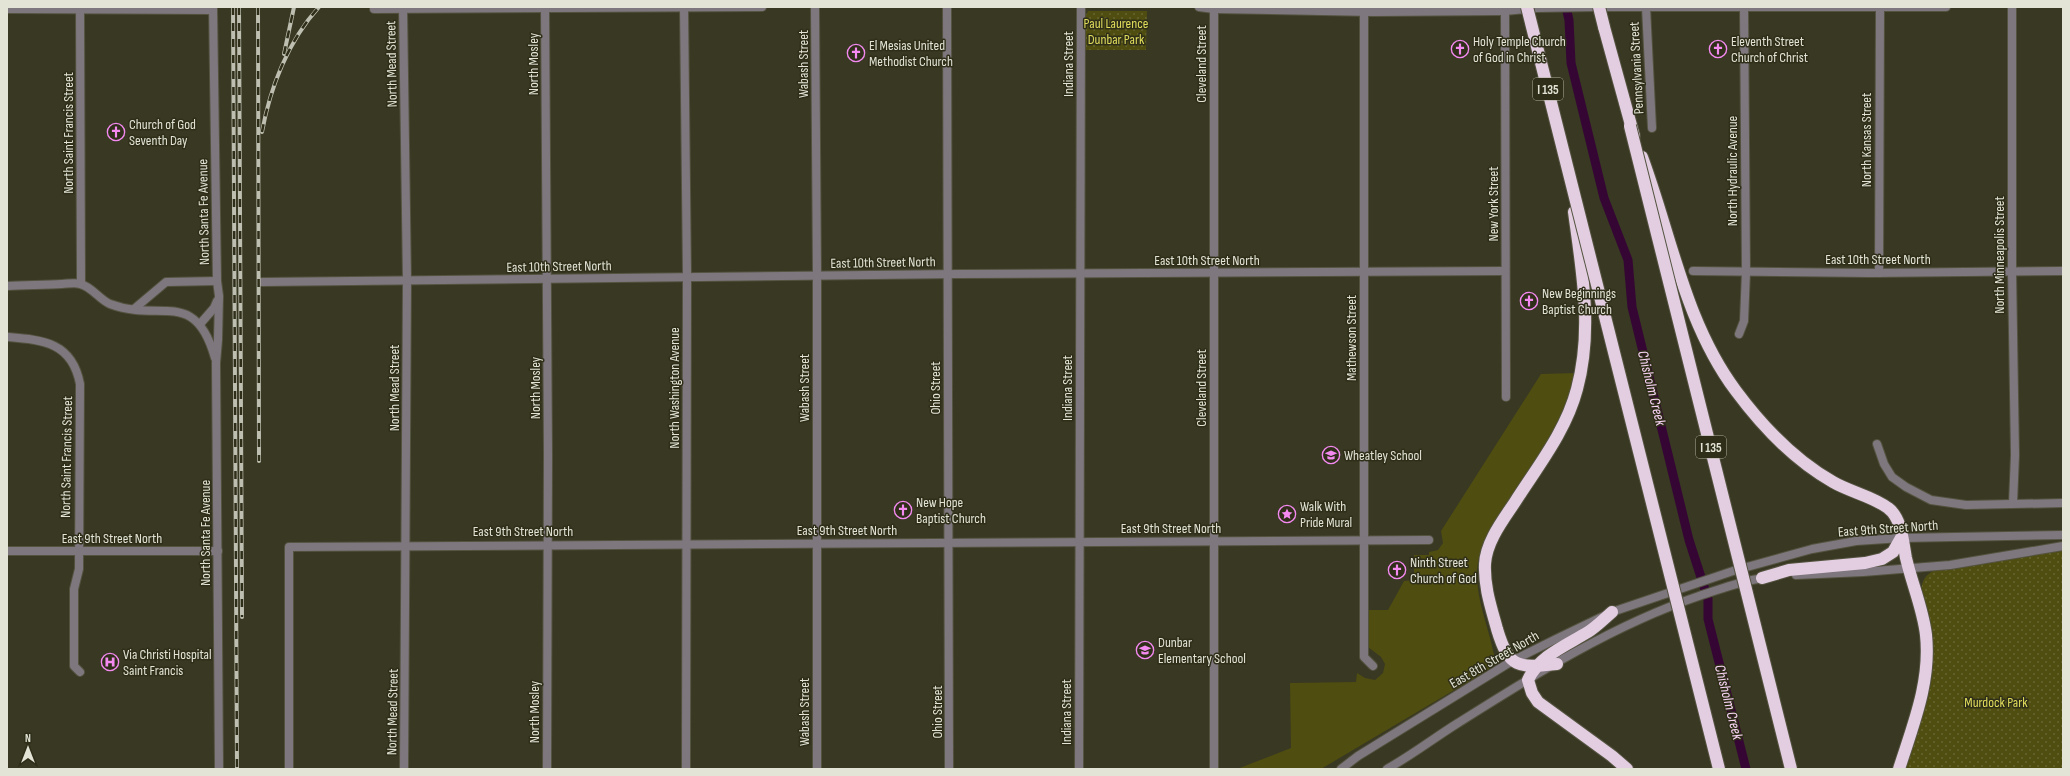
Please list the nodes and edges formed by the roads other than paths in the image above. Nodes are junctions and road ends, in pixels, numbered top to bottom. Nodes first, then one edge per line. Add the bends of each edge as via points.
1 (684, 7) edge
2 (762, 7) edge
3 (815, 7) edge
4 (947, 7) edge
5 (1081, 7) edge
6 (1199, 7) edge
7 (1599, 7) edge
8 (1744, 7) edge
9 (1880, 7) edge
10 (1946, 7) edge
11 (2012, 7) edge
12 (80, 8) edge
13 (213, 8) edge
14 (403, 8) edge
15 (545, 8) edge
16 (1214, 8) edge
17 (1531, 8) edge
18 (1646, 8) edge
19 (7, 9) edge
20 (374, 9) dead end
21 (1364, 10) edge
22 (1505, 11) junction
23 (1630, 126) junction
24 (1652, 128) dead end
25 (1569, 171) junction
26 (1693, 270) dead end
27 (1505, 271) junction
28 (2012, 271) junction
29 (2063, 271) edge
30 (1364, 272) junction
31 (1746, 272) junction
32 (1080, 273) junction
33 (1214, 273) junction
34 (1879, 273) junction
35 (947, 274) junction
36 (817, 276) junction
37 (687, 277) junction
38 (547, 279) junction
39 (217, 281) junction
40 (407, 281) junction
41 (262, 282) dead end
42 (81, 284) junction
43 (7, 286) edge
44 (219, 296) junction
45 (134, 309) junction
46 (200, 324) junction
47 (1738, 334) dead end
48 (7, 337) edge
49 (216, 363) junction
50 (1506, 397) dead end
51 (1877, 444) dead end
52 (2013, 503) junction
53 (2063, 503) edge
54 (2063, 534) edge
55 (1901, 538) junction
56 (1364, 540) junction
57 (1429, 540) dead end
58 (1215, 541) junction
59 (949, 542) junction
60 (1080, 542) junction
61 (816, 543) junction
62 (547, 544) junction
63 (686, 544) junction
64 (406, 545) junction
65 (2063, 546) edge
66 (79, 551) junction
67 (218, 551) junction
68 (7, 552) edge
69 (1909, 569) junction
70 (1762, 578) junction
71 (1674, 590) joint
72 (1612, 612) junction
73 (1512, 661) junction
74 (1557, 664) junction
75 (1373, 666) dead end
76 (1536, 666) junction
77 (80, 672) dead end
78 (1528, 680) junction
79 (1358, 756) junction
80 (1214, 760) junction
81 (219, 769) edge
82 (290, 769) edge
83 (404, 769) edge
84 (547, 769) edge
85 (686, 769) edge
86 (817, 769) edge
87 (949, 769) edge
88 (1079, 769) edge
89 (1214, 769) edge
90 (1218, 769) edge
91 (1336, 769) edge
92 (1341, 769) edge
93 (1387, 769) edge
94 (1626, 769) edge
95 (1719, 769) edge
96 (1791, 769) edge
97 (1899, 769) edge

1 - 2 street
1 - 15 street
1 - 37 street, North Washington Avenue
3 - 36 street, Wabash Street
4 - 35 street, Ohio Street
5 - 32 street, Indiana Street
6 - 16 street
7 - 17 street
7 - 18 street
7 - 23 highway, I 135, bridge
8 - 9 street
8 - 18 street
8 - 31 street, North Hydraulic Avenue
9 - 10 street
9 - 34 street, North Kansas Street
11 - 28 street, North Minneapolis Street
12 - 13 street
12 - 19 street
12 - 42 street, North Saint Francis Street
13 - 39 street, North Santa Fe Avenue
14 - 15 street
14 - 20 street
14 - 40 street, North Mead Street
15 - 38 street, North Mosley
16 - 21 street
16 - 33 street, Cleveland Street
17 - 22 street
17 - 25 highway, I 135, bridge
18 - 24 street, Pennsylvania Street
21 - 22 street
21 - 30 street, Mathewson Street
22 - 27 street, New York Street
23 - 55 highway, bridge via 1657,196 1694,314 1718,366 1759,422 1804,464 1833,483 1890,509 1899,523
23 - 96 highway, I 135, bridge
25 - 73 highway, bridge via 1586,305 1585,352 1577,389 1560,432 1503,520 1490,543 1485,563 1485,586 1489,602 1503,650
25 - 95 highway, I 135, bridge
26 - 31 street, East 10th Street North
27 - 30 street, East 10th Street North
27 - 50 street, New York Street
28 - 29 street, East 10th Street North
28 - 34 street, East 10th Street North
28 - 52 street, North Minneapolis Street via 2015,455
30 - 33 street, East 10th Street North
30 - 56 street, Mathewson Street
31 - 34 street, East 10th Street North
31 - 47 street, North Hydraulic Avenue via 1744,321
32 - 33 street, East 10th Street North
32 - 35 street, East 10th Street North
32 - 60 street, Indiana Street
33 - 58 street, Cleveland Street
35 - 36 street, East 10th Street North
35 - 59 street, Ohio Street
36 - 37 street, East 10th Street North
36 - 61 street, Wabash Street
37 - 38 street, East 10th Street North
37 - 63 street, North Washington Avenue
38 - 40 street, East 10th Street North
38 - 62 street, North Mosley
39 - 44 street, North Santa Fe Avenue
39 - 45 street via 166,282
40 - 41 street, East 10th Street North
40 - 64 street, North Mead Street
42 - 43 street
42 - 45 street via 110,304
44 - 46 street via 214,308
44 - 49 street, North Santa Fe Avenue
45 - 46 street via 167,310 188,315
46 - 49 street via 210,340
48 - 66 street, North Saint Francis Street via 44,342 62,349 78,372
49 - 67 street, North Santa Fe Avenue
51 - 52 street via 1892,477 1923,498 1957,505
52 - 53 street
54 - 55 street, East 9th Street North
55 - 69 highway
55 - 70 highway via 1893,552 1882,559 1789,570
55 - 71 street, East 9th Street North via 1856,541 1812,549
56 - 57 street, East 9th Street North
56 - 58 street, East 9th Street North
56 - 75 street, Mathewson Street via 1364,657
58 - 60 street, East 9th Street North
58 - 80 street, Cleveland Street
59 - 60 street, East 9th Street North
59 - 61 street, East 9th Street North
59 - 87 street, Ohio Street
60 - 88 street, Indiana Street
61 - 63 street, East 9th Street North
61 - 86 street, Wabash Street
62 - 63 street, East 9th Street North
62 - 64 street, East 9th Street North
62 - 84 street, North Mosley
63 - 85 street, North Washington Avenue
64 - 82 street, East 9th Street North via 289,547
64 - 83 street, North Mead Street
65 - 69 street via 1950,565
66 - 67 street, East 9th Street North
66 - 68 street, East 9th Street North
66 - 77 street, North Saint Francis Street via 79,569 74,589 74,666
67 - 81 street, North Santa Fe Avenue
69 - 70 street
69 - 97 highway via 1926,634 1927,667 1923,692
70 - 74 street via 1739,582 1679,603 1601,639
71 - 72 street, East 8th Street North
72 - 73 street, East 8th Street North
72 - 76 highway via 1589,631 1562,646
73 - 76 highway
73 - 79 street, East 8th Street North
74 - 76 highway
74 - 78 street
76 - 78 highway
78 - 93 street
78 - 94 highway via 1538,702
79 - 91 street, East 8th Street North
79 - 92 street
80 - 89 street, Cleveland Street
80 - 90 street

